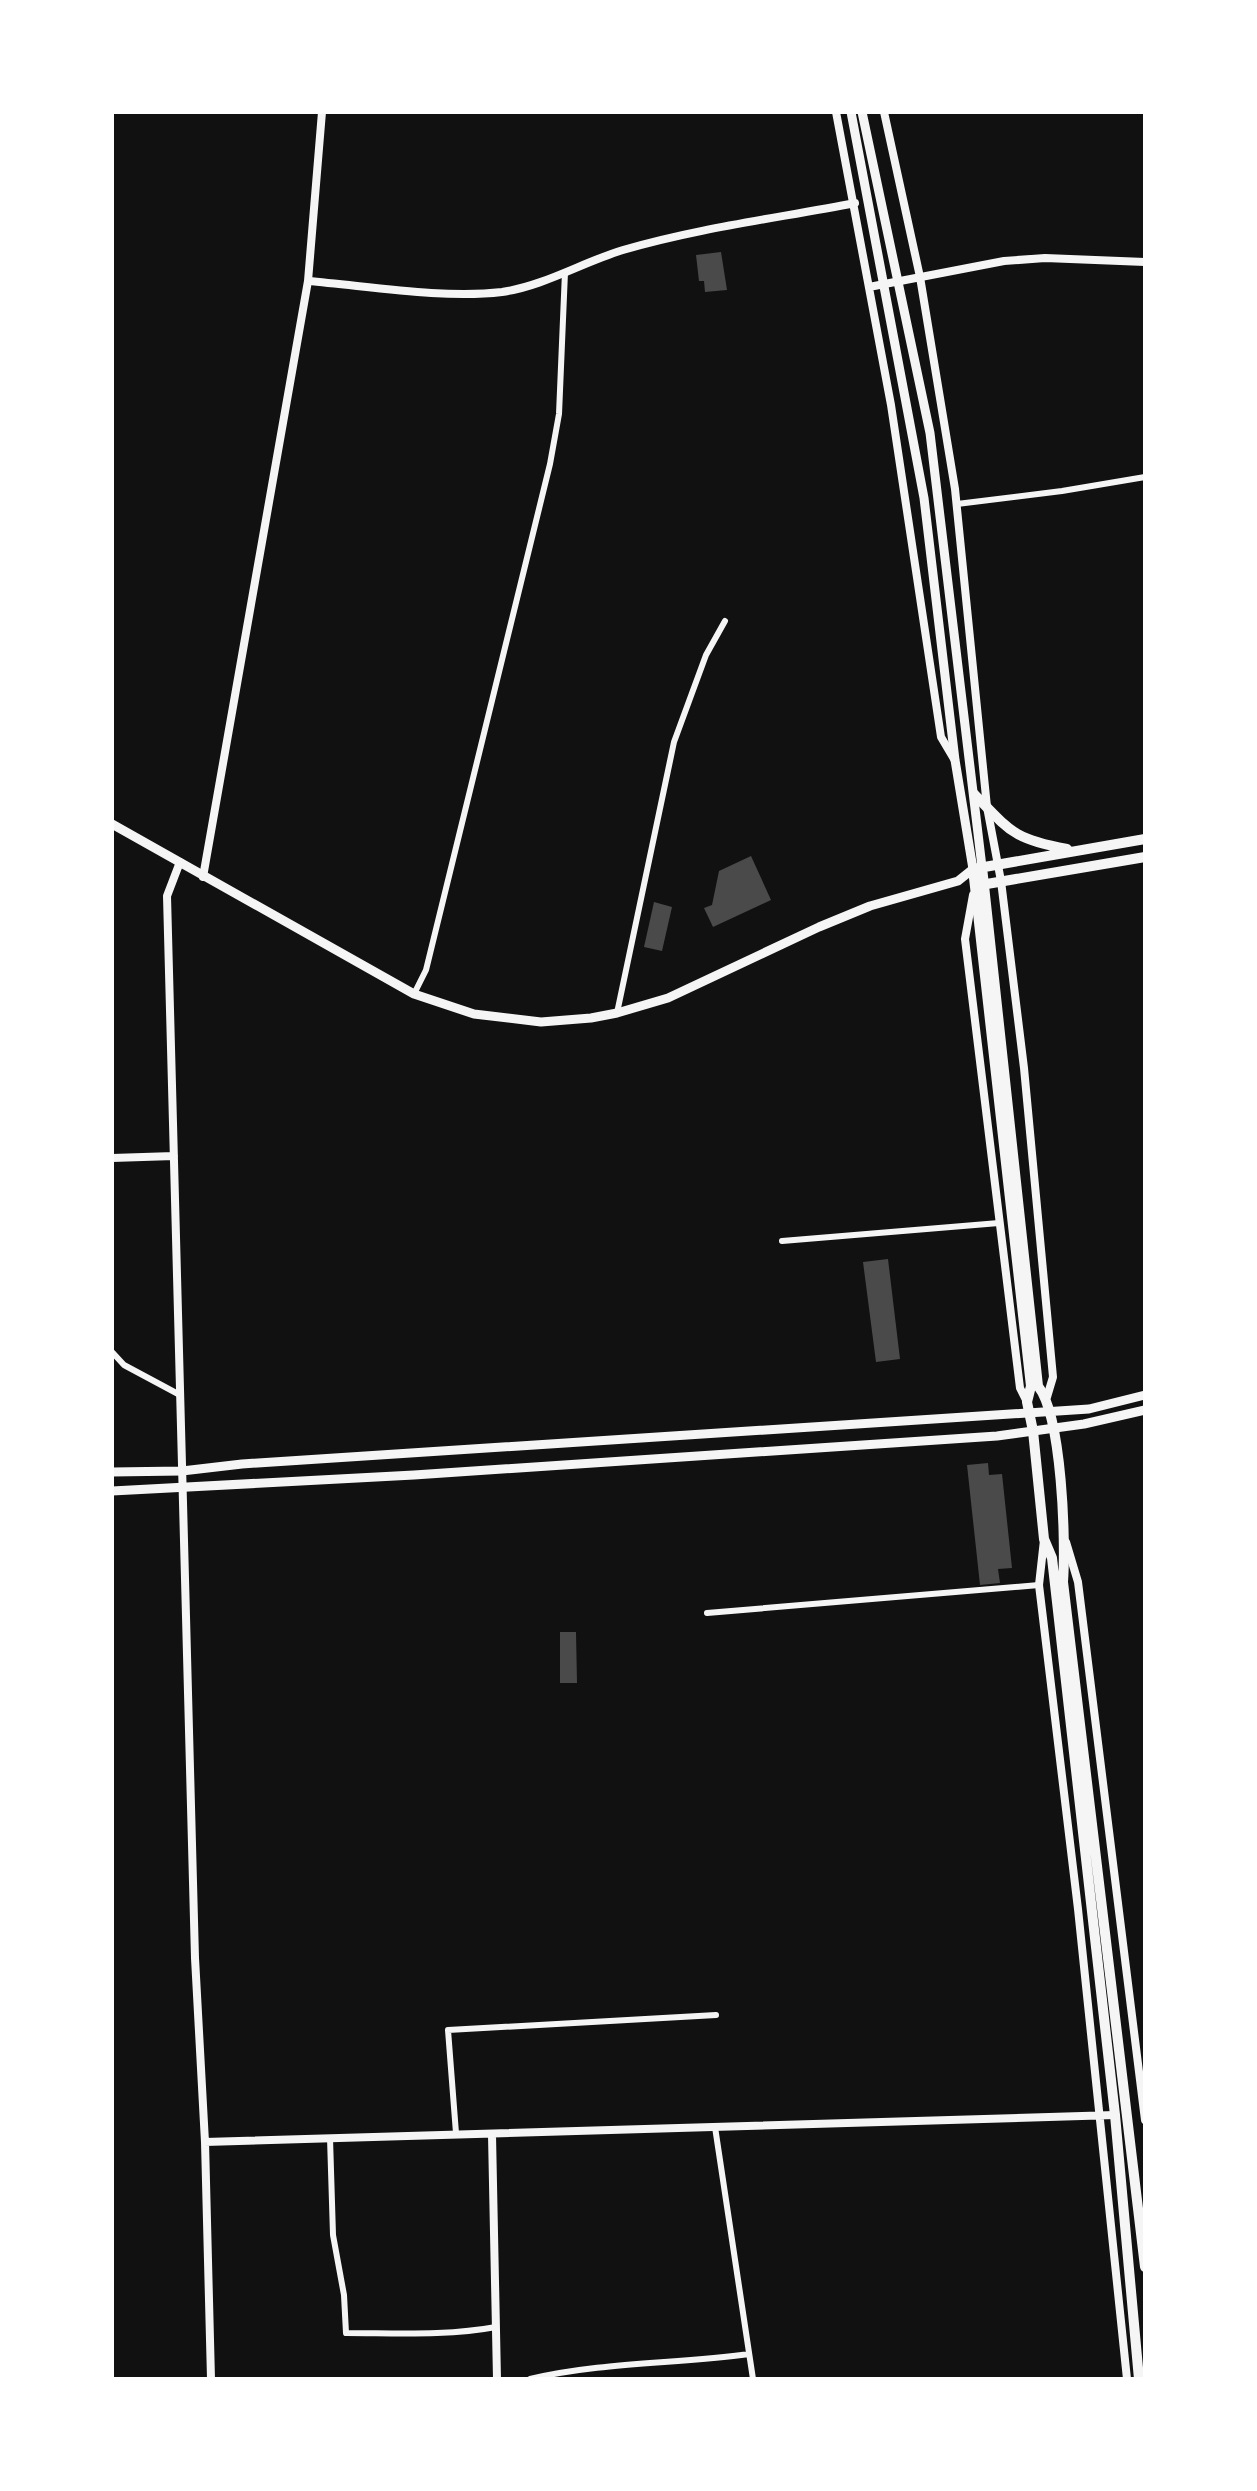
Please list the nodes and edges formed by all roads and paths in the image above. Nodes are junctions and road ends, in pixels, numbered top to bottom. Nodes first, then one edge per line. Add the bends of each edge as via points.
1 (322, 112) edge
2 (836, 112) edge
3 (851, 112) edge
4 (862, 112) edge
5 (884, 112) edge
6 (855, 203) junction
7 (1145, 262) edge
8 (565, 271) junction
9 (920, 277) junction
10 (308, 281) junction
11 (899, 281) junction
12 (885, 284) junction
13 (869, 287) junction
14 (1145, 477) edge
15 (957, 504) junction
16 (725, 621) dead end
17 (955, 760) junction
18 (974, 794) junction
19 (987, 807) junction
20 (112, 824) edge
21 (1145, 839) edge
22 (1077, 851) junction
23 (1145, 857) edge
24 (180, 862) junction
25 (998, 863) junction
26 (977, 868) junction
27 (203, 877) junction
28 (958, 881) junction
29 (1001, 881) junction
30 (979, 885) junction
31 (414, 994) junction
32 (617, 1013) junction
33 (174, 1156) junction
34 (112, 1158) edge
35 (999, 1223) junction
36 (782, 1241) dead end
37 (112, 1352) edge
38 (180, 1395) junction
39 (1145, 1395) edge
40 (1047, 1397) junction
41 (1028, 1408) junction
42 (1145, 1410) edge
43 (1050, 1411) junction
44 (1054, 1428) junction
45 (1033, 1431) junction
46 (182, 1471) junction
47 (112, 1472) edge
48 (1058, 1472) junction
49 (1038, 1474) junction
50 (182, 1488) junction
51 (112, 1491) edge
52 (1044, 1539) junction
53 (1066, 1541) junction
54 (1039, 1585) junction
55 (707, 1613) dead end
56 (716, 2015) dead end
57 (1100, 2115) junction
58 (1115, 2115) junction
59 (1145, 2120) edge
60 (715, 2127) junction
61 (456, 2133) junction
62 (492, 2135) junction
63 (330, 2138) junction
64 (205, 2142) junction
65 (1142, 2206) edge
66 (1145, 2267) edge
67 (496, 2327) junction
68 (749, 2354) junction
69 (211, 2379) edge
70 (497, 2379) edge
71 (530, 2379) edge
72 (753, 2379) edge
73 (1127, 2379) edge
74 (1139, 2379) edge

1 - 10 street
2 - 6 street
3 - 12 main road
4 - 11 main road
5 - 9 street
6 - 8 street via 663,240
6 - 13 street
7 - 9 street via 1045,258 975,264
8 - 10 street via 503,292
8 - 31 street via 559,414 550,464 426,970
9 - 11 street
9 - 15 street
10 - 27 street
11 - 12 street
11 - 18 main road via 930,433
12 - 13 street
12 - 17 main road via 924,498
13 - 17 street via 941,737
14 - 15 street
15 - 19 street
16 - 32 street via 706,655 674,742
17 - 26 main road
18 - 19 main road
18 - 26 main road
19 - 22 main road via 1024,839
19 - 25 street
20 - 24 main road
21 - 22 main road
22 - 25 main road
23 - 29 main road
24 - 27 main road
24 - 33 street via 167,896
25 - 26 main road
25 - 29 street
26 - 28 main road
26 - 30 main road
27 - 31 main road
28 - 30 main road
28 - 32 main road via 856,912 693,988
29 - 30 main road
29 - 40 street via 1053,1377
30 - 35 street via 965,939
30 - 40 main road via 1038,1386
30 - 41 main road via 1031,1386
31 - 32 main road via 511,1020 565,1021
33 - 34 street
33 - 38 street
35 - 36 street
35 - 41 street via 1020,1388
37 - 38 street via 124,1365
38 - 46 street
39 - 43 main road via 1089,1409
40 - 43 main road
41 - 43 main road
41 - 45 main road
41 - 46 main road
42 - 44 main road
43 - 44 main road
44 - 45 main road
44 - 48 main road
45 - 49 main road
45 - 50 main road
46 - 47 main road
46 - 50 street
48 - 49 main road
48 - 53 main road
49 - 52 main road
50 - 51 main road
50 - 64 street
52 - 54 street
52 - 58 main road via 1052,1558
53 - 59 street via 1078,1582
53 - 65 main road via 1063,1582
54 - 55 street
54 - 57 street
56 - 61 street via 448,2030
57 - 58 street
57 - 60 street
57 - 73 street
58 - 74 main road
60 - 62 street
60 - 68 street
61 - 62 street
61 - 63 street
62 - 67 street
63 - 64 street
63 - 67 street via 334,2243 346,2333
64 - 69 street
65 - 66 main road
67 - 70 street
68 - 71 street via 608,2365
68 - 72 street

